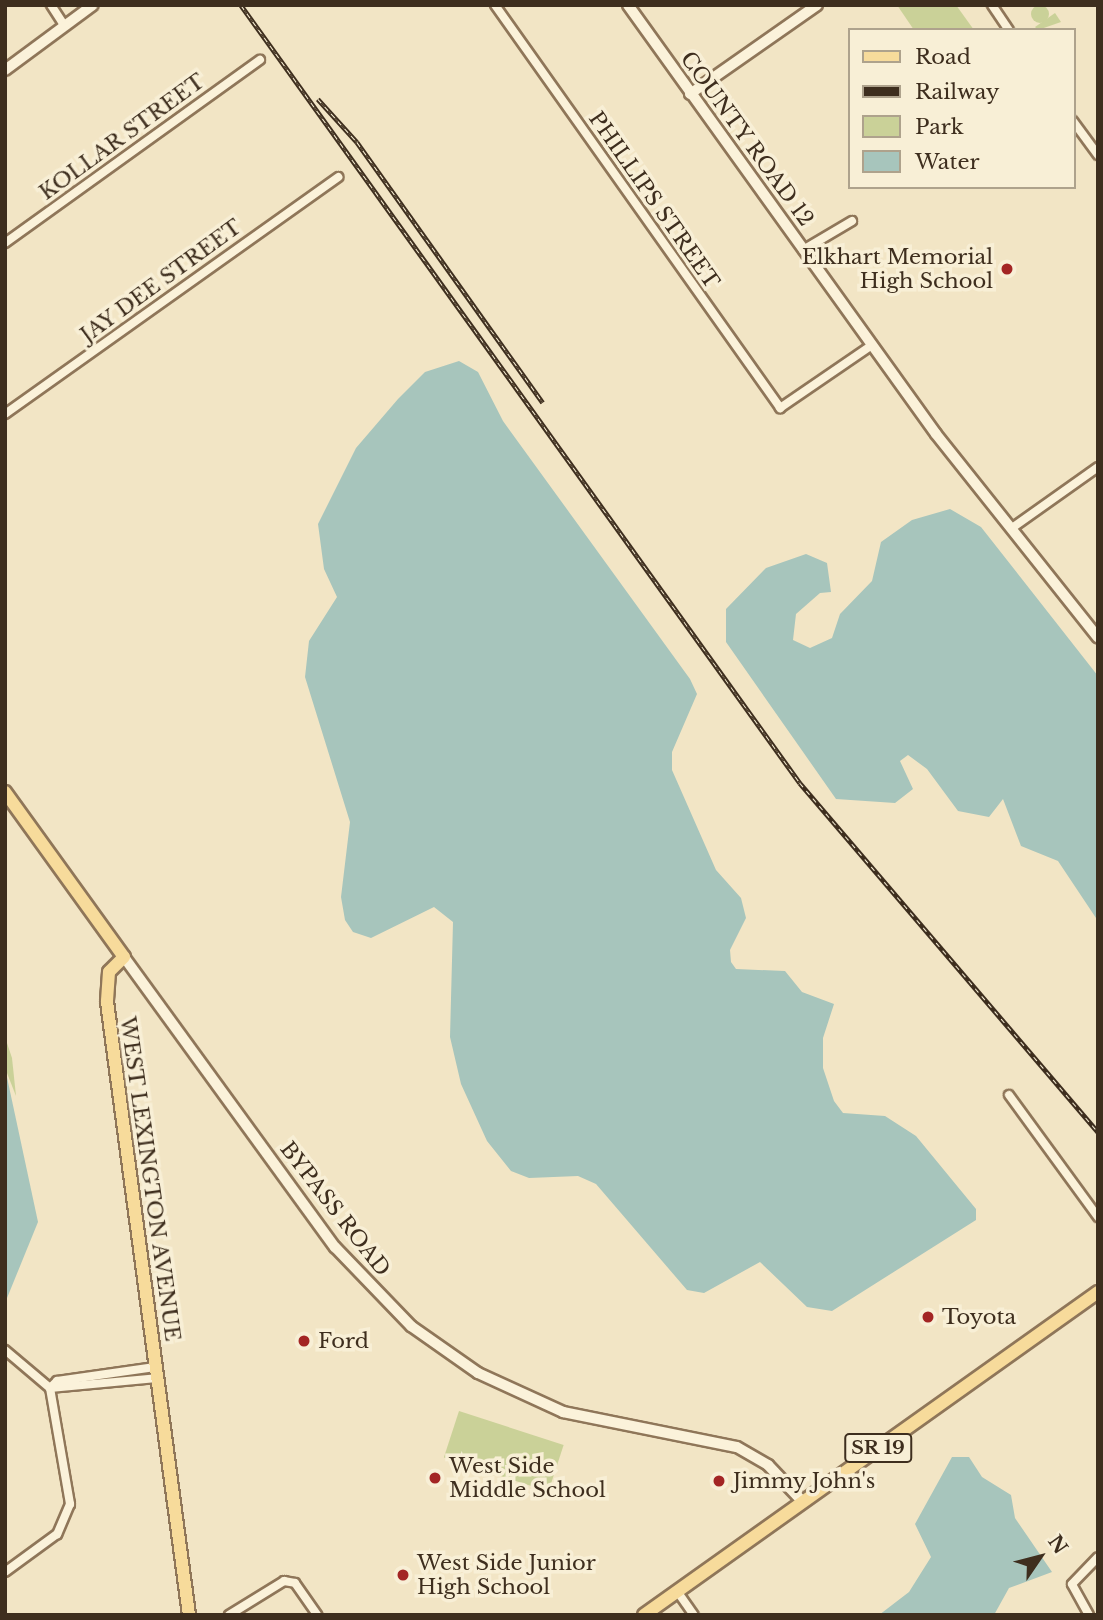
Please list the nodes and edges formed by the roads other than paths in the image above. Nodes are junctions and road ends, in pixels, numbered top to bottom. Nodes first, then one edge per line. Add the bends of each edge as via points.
1 (51, 5) edge
2 (93, 5) edge
3 (495, 5) edge
4 (628, 5) edge
5 (816, 5) edge
6 (992, 5) edge
7 (64, 25) junction
8 (1008, 28) edge
9 (260, 60) dead end
10 (5, 70) edge
11 (690, 94) junction
12 (1075, 124) edge
13 (1098, 155) edge
14 (338, 177) dead end
15 (852, 221) dead end
16 (5, 243) edge
17 (803, 250) junction
18 (872, 345) junction
19 (5, 414) edge
20 (1098, 467) edge
21 (1012, 528) junction
22 (1098, 638) edge
23 (5, 792) edge
24 (124, 957) junction
25 (1009, 1095) dead end
26 (1098, 1217) edge
27 (1098, 1292) edge
28 (5, 1350) edge
29 (156, 1373) junction
30 (50, 1388) junction
31 (803, 1502) junction
32 (1098, 1557) edge
33 (5, 1572) edge
34 (677, 1591) junction
35 (189, 1615) edge
36 (229, 1615) edge
37 (317, 1615) edge
38 (644, 1615) edge
39 (694, 1615) edge
40 (1088, 1615) edge

1 - 7 street
2 - 7 street
3 - 18 street, PHILLIPS STREET via 780,408
4 - 11 main road, COUNTY ROAD 12
5 - 11 street
6 - 8 street
7 - 10 street
9 - 16 street, KOLLAR STREET
11 - 17 main road, COUNTY ROAD 12
12 - 13 street
14 - 19 street, JAY DEE STREET
15 - 17 street
17 - 18 main road, COUNTY ROAD 12
18 - 21 main road, COUNTY ROAD 12
20 - 21 street
21 - 22 main road, COUNTY ROAD 12
23 - 24 main road
24 - 29 main road, WEST LEXINGTON AVENUE via 105,987
24 - 31 main road, BYPASS ROAD via 335,1247 411,1326 478,1373 563,1412 737,1447 768,1465
25 - 26 street
27 - 31 main road, SR 19
28 - 30 street
29 - 30 street via 57,1381
29 - 35 main road, WEST LEXINGTON AVENUE
30 - 33 street via 70,1504 57,1534
31 - 34 main road, SR 19
32 - 40 street via 1074,1577
34 - 38 main road, SR 19
34 - 39 street
36 - 37 street via 284,1581 295,1583

